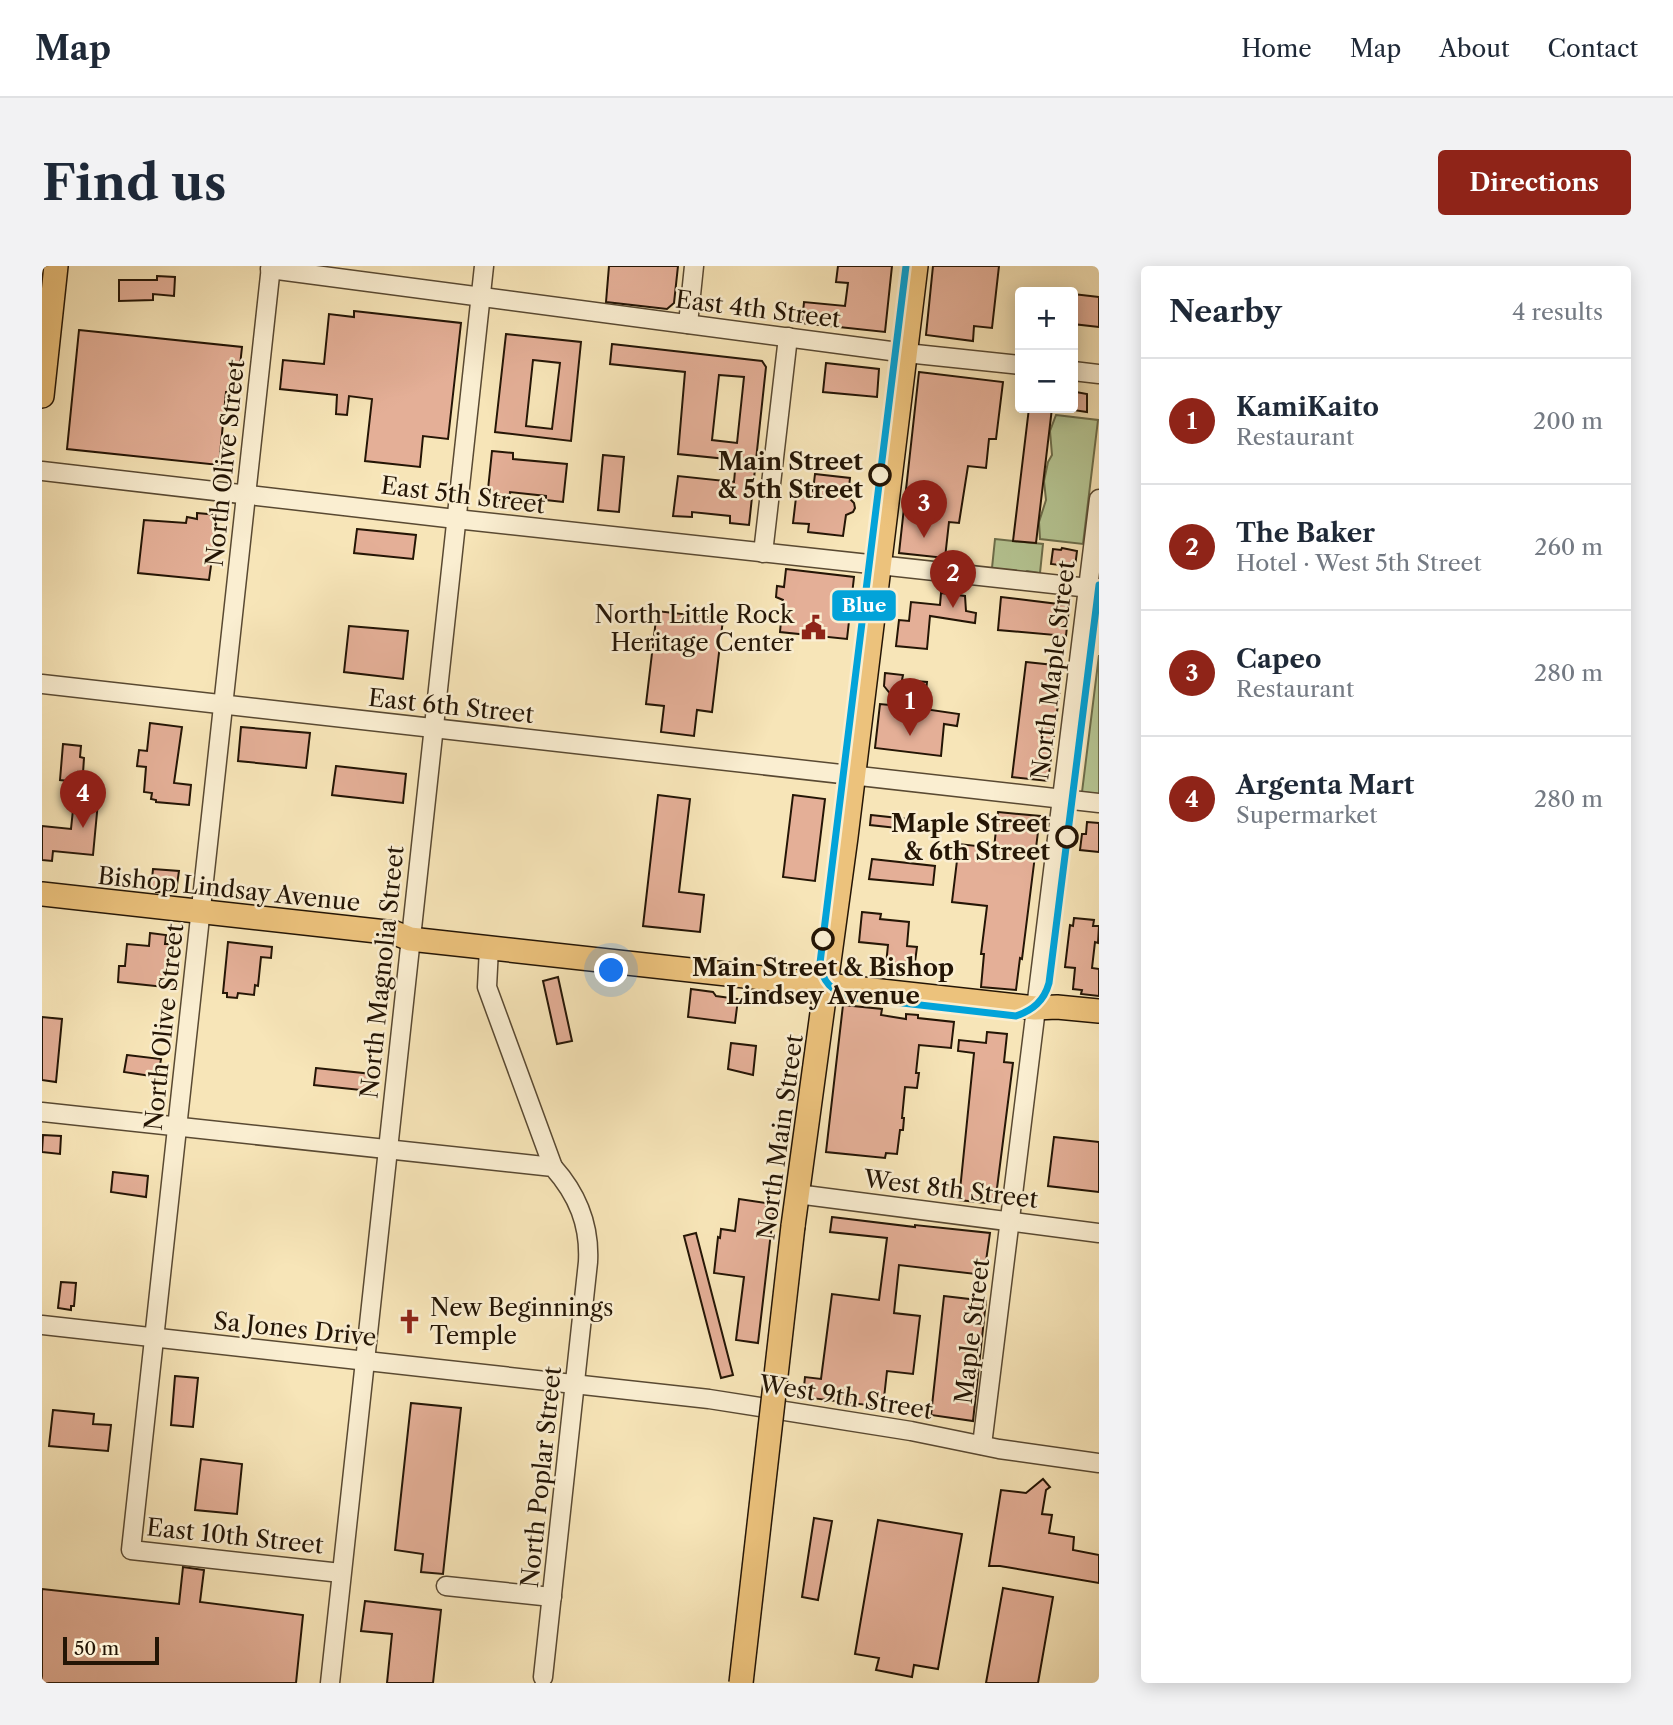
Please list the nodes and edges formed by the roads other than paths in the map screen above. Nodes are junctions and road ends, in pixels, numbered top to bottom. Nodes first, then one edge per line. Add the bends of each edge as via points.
1 (56, 266) edge
2 (484, 266) edge
3 (694, 266) edge
4 (916, 266) edge
5 (271, 268) edge
6 (480, 297) junction
7 (688, 324) junction
8 (788, 337) junction
9 (905, 353) junction
10 (1015, 364) edge
11 (1078, 372) edge
12 (1099, 374) edge
13 (42, 396) edge
14 (42, 471) edge
15 (246, 494) junction
16 (1099, 499) edge
17 (456, 519) junction
18 (763, 553) junction
19 (879, 565) junction
20 (1093, 588) edge
21 (42, 684) edge
22 (223, 705) junction
23 (433, 729) junction
24 (853, 776) junction
25 (1062, 798) junction
26 (1099, 803) edge
27 (42, 894) edge
28 (42, 907) edge
29 (200, 918) junction
30 (410, 939) junction
31 (489, 948) junction
32 (826, 985) junction
33 (1035, 1008) junction
34 (1099, 1012) edge
35 (1099, 1022) edge
36 (42, 1112) edge
37 (178, 1128) junction
38 (388, 1150) junction
39 (553, 1167) junction
40 (797, 1194) junction
41 (1011, 1222) junction
42 (1099, 1233) edge
43 (42, 1325) edge
44 (154, 1338) junction
45 (365, 1362) junction
46 (576, 1386) junction
47 (709, 1399) joint
48 (982, 1445) junction
49 (1099, 1463) edge
50 (132, 1542) joint
51 (341, 1573) junction
52 (446, 1586) dead end
53 (552, 1597) junction
54 (543, 1677) dead end
55 (330, 1683) edge
56 (741, 1683) edge

1 - 13 main road
2 - 6 street, North Magnolia Street
3 - 7 street
4 - 9 main road, North Main Street
5 - 6 street, East 4th Street
5 - 15 street, North Olive Street
6 - 7 street, East 4th Street
6 - 17 street, North Magnolia Street
7 - 8 street, East 4th Street
8 - 9 street, East 4th Street
8 - 18 street
9 - 10 street, East 4th Street
9 - 19 main road, North Main Street
11 - 12 street
14 - 15 street, East 5th Street
15 - 17 street, East 5th Street
15 - 22 street, North Olive Street
16 - 20 street, North Maple Street
17 - 18 street, East 5th Street
17 - 23 street, North Magnolia Street
18 - 19 street, East 5th Street
19 - 20 street, East 5th Street
19 - 24 main road, North Main Street
20 - 25 street, North Maple Street
21 - 22 street, East 6th Street
22 - 23 street, East 6th Street
22 - 29 street, North Olive Street
23 - 24 street, East 6th Street
23 - 30 street, North Magnolia Street
24 - 25 street, East 6th Street
24 - 32 main road, North Main Street
25 - 26 street, East 6th Street
25 - 33 street, North Maple Street
27 - 29 main road, Bishop Lindsay Avenue
28 - 29 main road, Bishop Lindsay Avenue
29 - 30 main road, Bishop Lindsay Avenue via 393,945
29 - 37 street, North Olive Street
30 - 31 main road, Bishop Lindsay Avenue
30 - 38 street, North Magnolia Street
31 - 32 main road, Bishop Lindsay Avenue
31 - 39 street via 487,987
32 - 33 main road, Bishop Lindsay Avenue
32 - 40 main road, North Main Street
33 - 34 main road
33 - 35 main road via 1056,1017
33 - 41 street, North Maple Street
36 - 37 street
37 - 38 street
37 - 44 street, North Olive Street
38 - 39 street
38 - 45 street, North Magnolia Street
39 - 46 street, North Poplar Street via 575,1195 589,1243
40 - 41 street, West 8th Street
40 - 56 main road, North Main Street, bridge
41 - 42 street, West 8th Street
41 - 48 street, Maple Street
43 - 44 street, Sa Jones Drive
44 - 45 street, Sa Jones Drive
44 - 50 street, North Olive Street
45 - 46 street, Sa Jones Drive
45 - 51 street, North Magnolia Street
46 - 47 street, Sa Jones Drive
46 - 53 street, North Poplar Street
47 - 48 street, West 9th Street
48 - 49 street, West 9th Street
50 - 51 street, East 10th Street via 131,1550
51 - 55 street, North Magnolia Street
52 - 53 street
53 - 54 street, North Poplar Street

